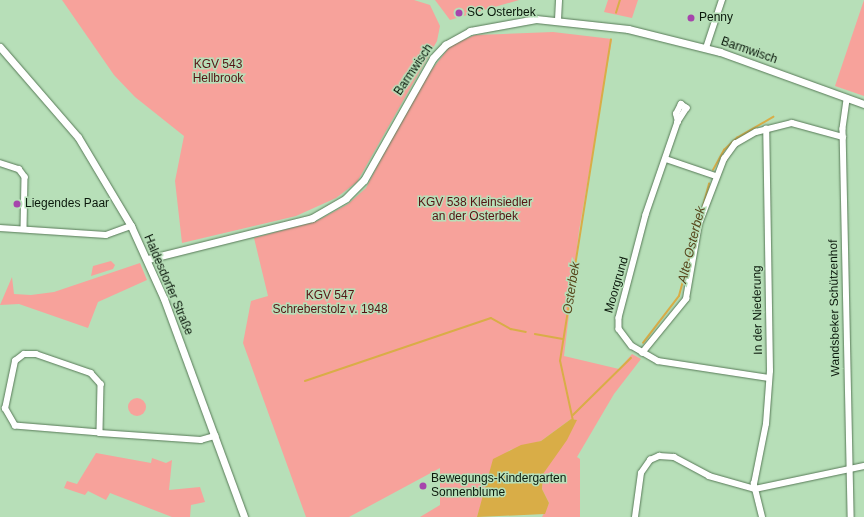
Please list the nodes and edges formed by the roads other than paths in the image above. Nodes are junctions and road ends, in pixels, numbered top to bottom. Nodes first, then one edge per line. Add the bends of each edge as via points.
1 (559, 0) edge
2 (722, 0) edge
3 (558, 20) junction
4 (0, 48) edge
5 (706, 48) junction
6 (847, 100) junction
7 (864, 104) edge
8 (678, 122) dead end
9 (766, 129) junction
10 (843, 136) junction
11 (666, 159) junction
12 (0, 163) edge
13 (716, 176) junction
14 (131, 226) junction
15 (0, 228) edge
16 (24, 229) junction
17 (148, 259) junction
18 (642, 353) junction
19 (768, 378) junction
20 (100, 433) junction
21 (215, 436) junction
22 (850, 466) junction
23 (864, 466) edge
24 (755, 489) junction
25 (244, 517) edge
26 (635, 517) edge
27 (762, 517) edge
28 (851, 517) edge

1 - 3 street
2 - 5 street
3 - 5 street, Barmwisch via 630,30
3 - 17 street, Barmwisch via 536,19 470,31 445,45 412,90 364,180 330,209 312,218
4 - 14 street, Haldesdorfer Straße via 78,137
5 - 6 street, Barmwisch
6 - 7 street, Barmwisch
6 - 10 street, Wandsbeker Schützenhof
8 - 11 street, Moorgrund
9 - 10 street via 792,123
9 - 13 street via 735,144
9 - 19 street, In der Niederung
10 - 22 street, Wandsbeker Schützenhof
11 - 13 street
11 - 18 street, Moorgrund via 646,215 618,318 624,339
12 - 16 street via 20,169 25,177
13 - 18 street via 699,224 686,298
14 - 16 street via 106,235
14 - 17 street, Haldesdorfer Straße
15 - 16 street
17 - 21 street, Haldesdorfer Straße
18 - 19 street, Moorgrund via 658,361
19 - 24 street, In der Niederung
20 - 20 street via 101,384 91,373 36,354 24,354 15,361 5,409 15,426
20 - 21 street via 201,440
21 - 25 street, Haldesdorfer Straße
22 - 23 street
22 - 24 street
22 - 28 street, Wandsbeker Schützenhof
24 - 26 street via 709,476 674,457 659,456 650,460 641,473
24 - 27 street

